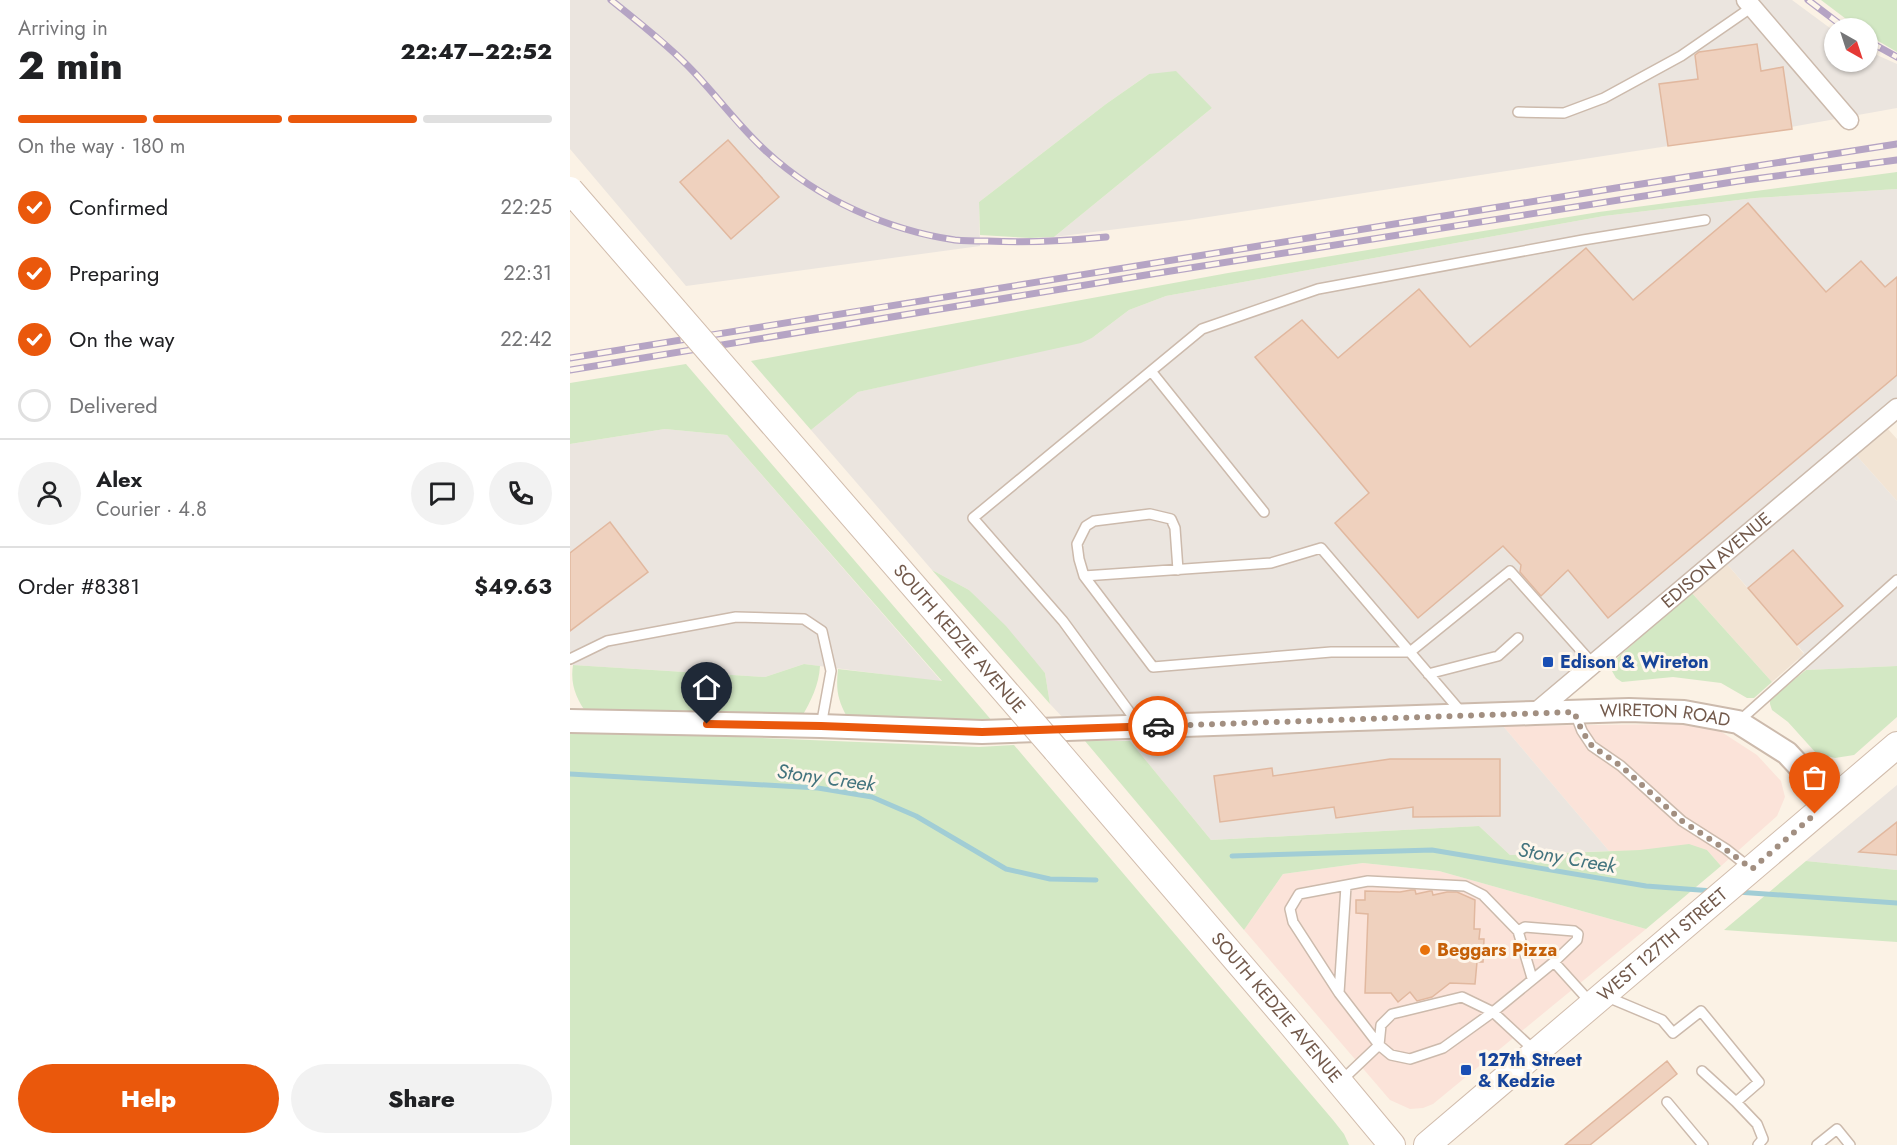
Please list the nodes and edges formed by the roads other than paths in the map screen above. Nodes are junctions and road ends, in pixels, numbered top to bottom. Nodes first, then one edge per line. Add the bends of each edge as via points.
1 (1749, 4) edge
2 (1518, 112) dead end
3 (1849, 120) dead end
4 (570, 190) edge
5 (1705, 220) dead end
6 (1151, 371) junction
7 (1897, 408) edge
8 (1264, 512) dead end
9 (1178, 570) junction
10 (1084, 576) junction
11 (1897, 580) edge
12 (1518, 638) dead end
13 (1410, 652) junction
14 (570, 659) edge
15 (1593, 664) junction
16 (1428, 674) junction
17 (1574, 712) junction
18 (1535, 713) junction
19 (1464, 715) junction
20 (570, 721) edge
21 (1738, 722) junction
22 (821, 726) junction
23 (1141, 726) junction
24 (1897, 745) edge
25 (1831, 801) junction
26 (1748, 873) junction
27 (1346, 886) junction
28 (1518, 931) junction
29 (1554, 962) junction
30 (1532, 978) junction
31 (1339, 993) junction
32 (1598, 1000) junction
33 (1493, 1012) junction
34 (1379, 1045) junction
35 (1536, 1052) junction
36 (1702, 1071) dead end
37 (1340, 1082) junction
38 (1667, 1102) dead end
39 (1736, 1102) junction
40 (1845, 1143) edge
41 (1392, 1145) edge
42 (1427, 1145) edge
43 (1703, 1145) edge
44 (1758, 1145) edge
45 (1817, 1145) edge

1 - 2 lane via 1681,56 1604,98 1564,112
1 - 3 street
4 - 37 main road, SOUTH KEDZIE AVENUE, bridge
5 - 6 lane via 1318,289 1202,329
6 - 8 lane
6 - 23 lane via 974,518 1063,621
7 - 15 street, EDISON AVENUE
9 - 10 lane
9 - 10 lane via 1171,519 1150,514 1095,521 1086,526 1077,543
9 - 13 lane via 1271,563 1321,548
10 - 13 lane via 1153,667 1331,652
11 - 21 lane
12 - 16 lane via 1498,656
13 - 15 lane via 1510,571
13 - 16 lane
14 - 22 lane via 607,641 736,617 804,619 822,630 831,671
15 - 18 street, EDISON AVENUE
16 - 19 lane
17 - 18 street, WIRETON ROAD
17 - 21 street, WIRETON ROAD via 1684,712
17 - 26 lane via 1592,746 1621,766 1682,821 1725,849
18 - 19 street, WIRETON ROAD
19 - 23 street, WIRETON ROAD
20 - 22 street, WIRETON ROAD
21 - 25 street, WIRETON ROAD via 1787,753
22 - 23 street, WIRETON ROAD via 982,732
24 - 25 main road, WEST 127TH STREET
25 - 26 main road, WEST 127TH STREET
26 - 32 main road, WEST 127TH STREET
27 - 28 lane via 1368,881 1465,886 1483,895
27 - 31 lane
27 - 31 lane via 1299,894 1290,909 1293,922
28 - 29 lane via 1525,927 1578,934 1577,940
28 - 30 lane
29 - 30 lane
29 - 32 lane
30 - 33 lane
31 - 34 lane
32 - 35 main road, WEST 127TH STREET
32 - 39 lane via 1662,1020 1672,1033 1701,1011 1759,1083
33 - 34 lane via 1443,1048 1410,1059 1391,1055
33 - 34 lane via 1462,998 1392,1014 1381,1026
33 - 35 lane
34 - 37 lane
35 - 42 main road, WEST 127TH STREET
36 - 39 lane
37 - 41 main road, SOUTH KEDZIE AVENUE
38 - 43 lane
39 - 44 lane via 1758,1124 1763,1139
40 - 45 lane via 1837,1129

